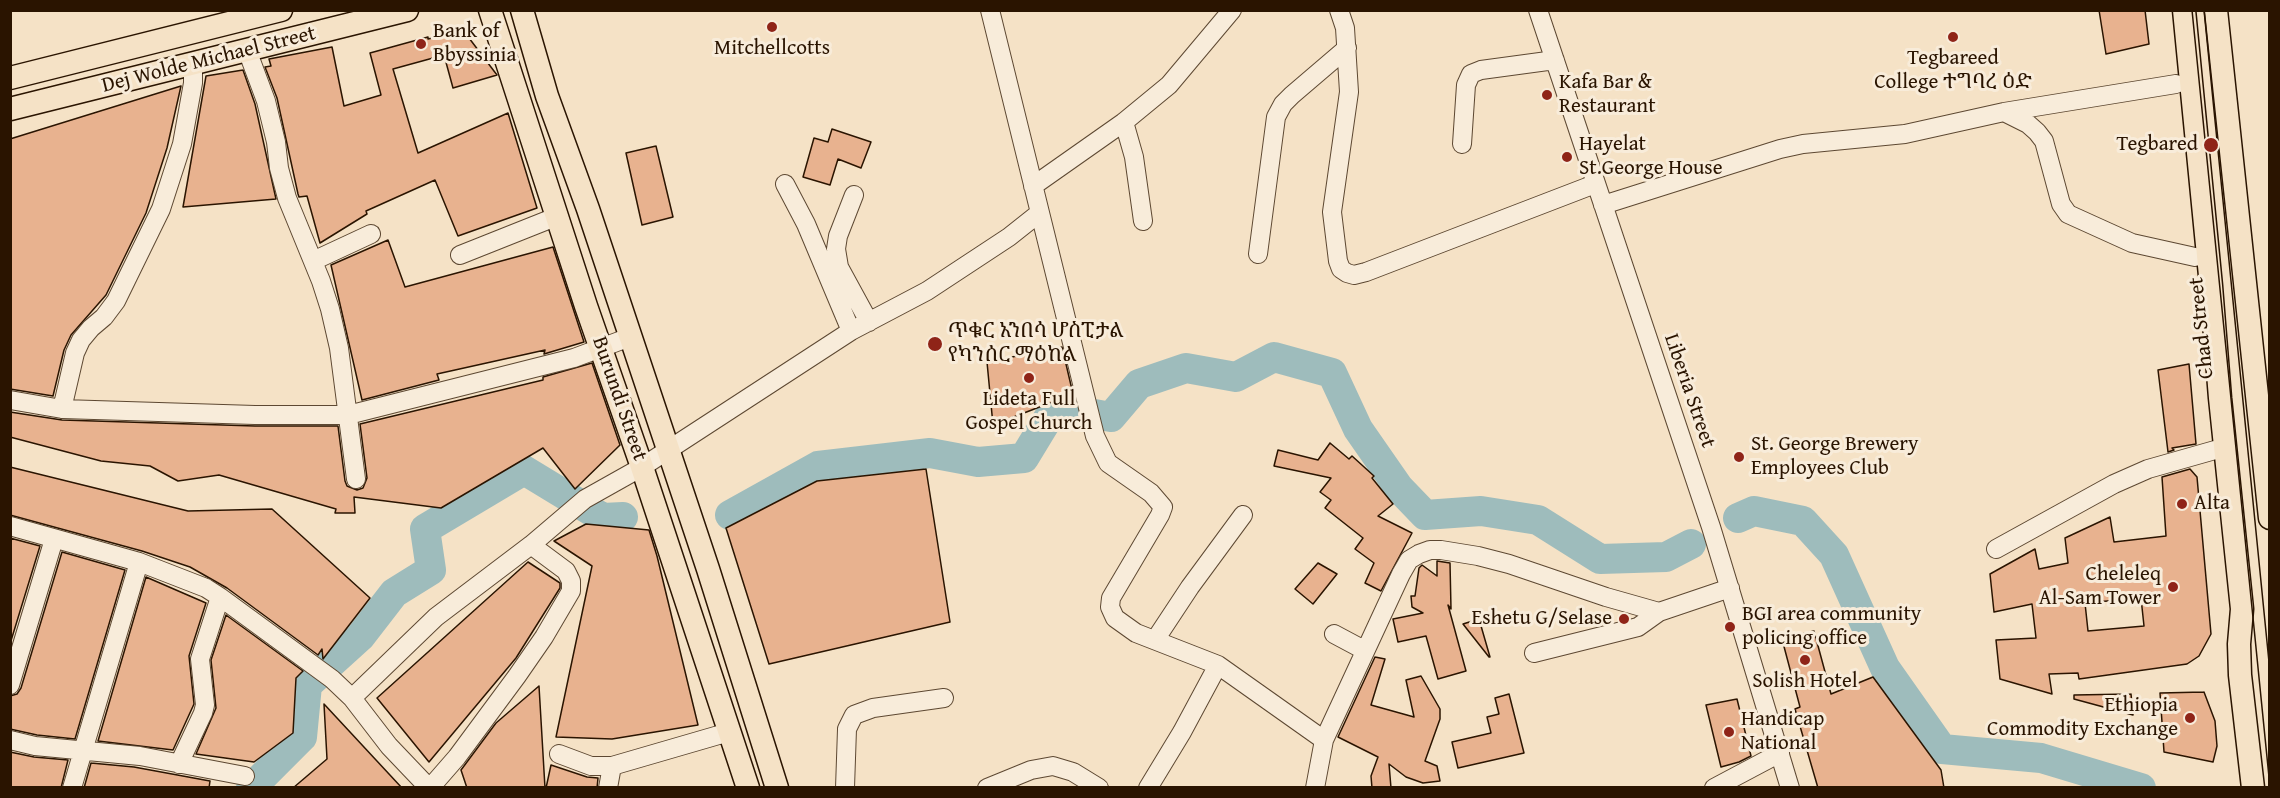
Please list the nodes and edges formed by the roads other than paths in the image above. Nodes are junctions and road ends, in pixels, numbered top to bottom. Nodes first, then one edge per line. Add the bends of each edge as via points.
1 (281, 10) edge
2 (407, 10) edge
3 (490, 10) edge
4 (522, 10) edge
5 (990, 10) edge
6 (1232, 10) edge
7 (1339, 10) edge
8 (1538, 10) edge
9 (2170, 10) edge
10 (2184, 10) edge
11 (2216, 10) edge
12 (2231, 10) edge
13 (1347, 48) junction
14 (247, 50) junction
15 (1555, 60) junction
16 (193, 64) junction
17 (10, 78) edge
18 (2176, 84) junction
19 (10, 109) edge
20 (2004, 112) junction
21 (1125, 122) junction
22 (1461, 144) dead end
23 (785, 184) dead end
24 (1595, 184) junction
25 (1033, 186) junction
26 (854, 195) dead end
27 (1603, 205) junction
28 (1038, 214) junction
29 (558, 216) junction
30 (1143, 221) dead end
31 (371, 234) dead end
32 (1258, 254) dead end
33 (460, 255) dead end
34 (2195, 257) junction
35 (313, 261) junction
36 (869, 322) junction
37 (851, 331) junction
38 (630, 337) junction
39 (601, 348) junction
40 (2270, 385) edge
41 (10, 400) edge
42 (62, 409) junction
43 (348, 415) junction
44 (667, 450) junction
45 (2215, 450) junction
46 (642, 467) junction
47 (356, 479) dead end
48 (1243, 515) dead end
49 (2270, 518) edge
50 (10, 526) edge
51 (54, 539) junction
52 (531, 545) junction
53 (1996, 549) dead end
54 (139, 562) junction
55 (1730, 588) junction
56 (220, 597) junction
57 (1659, 612) junction
58 (1334, 634) dead end
59 (1155, 640) junction
60 (2239, 644) junction
61 (1364, 650) junction
62 (1534, 653) dead end
63 (1218, 665) junction
64 (739, 668) junction
65 (711, 678) junction
66 (10, 685) edge
67 (352, 698) junction
68 (944, 699) dead end
69 (729, 732) junction
70 (10, 740) edge
71 (1324, 740) junction
72 (82, 750) junction
73 (1780, 753) junction
74 (559, 754) dead end
75 (179, 764) junction
76 (612, 766) junction
77 (245, 776) dead end
78 (72, 788) edge
79 (430, 788) edge
80 (608, 788) edge
81 (748, 788) edge
82 (777, 788) edge
83 (845, 788) edge
84 (987, 788) edge
85 (1099, 788) edge
86 (1148, 788) edge
87 (1315, 788) edge
88 (1714, 788) edge
89 (1790, 788) edge
90 (2253, 788) edge

1 - 17 main road, Dej Wolde Michael Street
2 - 14 main road, Dej Wolde Michael Street
3 - 29 main road, Burundi Street
4 - 38 main road, Burundi Street via 547,96
5 - 25 street
6 - 21 street via 1169,86
7 - 13 street
8 - 15 street, Liberia Street
9 - 18 main road, Chad Street
10 - 60 main road, Chad Street via 2242,609
11 - 49 main road
12 - 40 main road
13 - 24 street via 1349,92 1332,212 1338,261 1347,273 1366,272
13 - 32 street via 1292,95 1276,117
14 - 16 main road, Dej Wolde Michael Street
14 - 35 street via 266,100 287,198
15 - 22 street via 1471,74 1466,85
15 - 24 street, Liberia Street
16 - 19 main road, Dej Wolde Michael Street
16 - 42 street via 194,83 182,144 161,209 116,301 81,340
18 - 20 street
18 - 34 main road, Chad Street
20 - 27 street via 1905,134 1780,149
20 - 34 street via 2028,124 2044,141 2061,204 2068,214 2132,243
21 - 25 street
21 - 30 street
23 - 37 street
24 - 27 street, Liberia Street
25 - 28 street
26 - 36 street via 836,249 839,267
27 - 55 street, Liberia Street
28 - 36 street via 927,291
28 - 59 street via 1095,436 1108,463 1163,507 1110,607 1115,618 1136,633
29 - 33 street
29 - 39 main road, Burundi Street
31 - 35 street
34 - 45 main road, Chad Street
35 - 43 street via 339,348
36 - 37 street
37 - 44 street
38 - 39 street
38 - 44 main road, Burundi Street
39 - 43 street
39 - 46 main road, Burundi Street
41 - 42 street
42 - 43 street
43 - 47 street
44 - 46 street
44 - 64 main road, Burundi Street
45 - 53 street via 2140,472
45 - 60 main road, Chad Street via 2230,610
46 - 52 street via 585,499
46 - 65 main road, Burundi Street
48 - 59 street
50 - 51 street
51 - 54 street
51 - 66 street
52 - 67 street via 436,617
52 - 79 street via 566,571 571,591 517,676
54 - 56 street
54 - 72 street
55 - 57 street
55 - 73 street, Liberia Street
56 - 67 street
56 - 75 street via 200,658 205,705
57 - 61 street via 1509,564 1456,551 1430,550 1409,560
57 - 62 street via 1638,627
58 - 61 street
59 - 63 street
60 - 90 main road, Chad Street
61 - 71 street
63 - 71 street
63 - 86 street
64 - 65 main road
64 - 82 main road, Burundi Street
65 - 69 main road, Burundi Street
67 - 79 street via 389,746
68 - 83 street via 873,708 854,715 847,729
69 - 76 street
69 - 81 main road, Burundi Street
70 - 72 street
71 - 87 street
72 - 75 street
72 - 78 street
73 - 88 street
73 - 89 street, Liberia Street
74 - 76 street via 591,766
75 - 77 street
76 - 80 street
84 - 85 street via 1030,770 1053,766 1073,772

